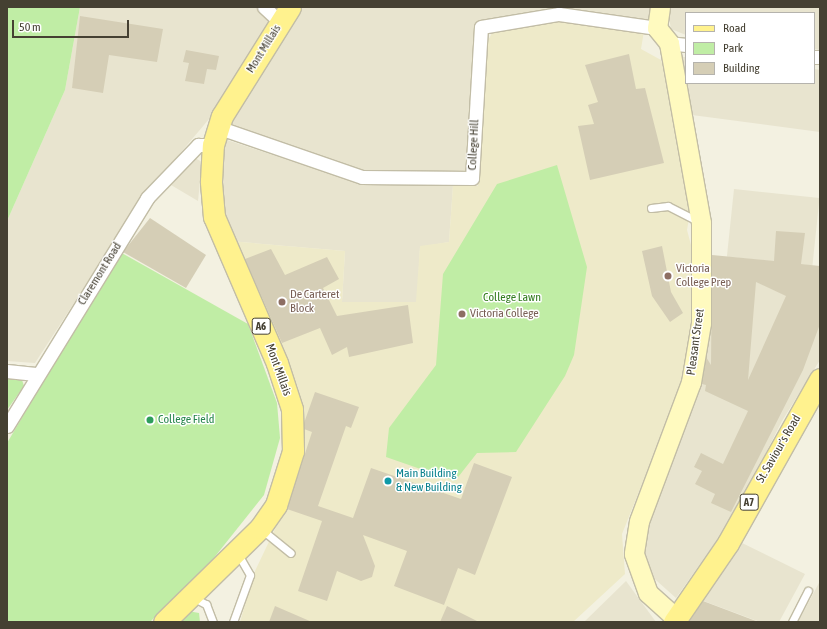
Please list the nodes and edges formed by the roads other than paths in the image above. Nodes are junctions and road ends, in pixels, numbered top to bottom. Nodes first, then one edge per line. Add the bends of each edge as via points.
1 (264, 7) edge
2 (660, 7) edge
3 (286, 15) edge
4 (656, 28) junction
5 (678, 44) edge
6 (215, 136) junction
7 (651, 208) dead end
8 (701, 223) junction
9 (7, 370) edge
10 (38, 374) junction
11 (819, 383) edge
12 (7, 426) edge
13 (260, 528) junction
14 (236, 552) junction
15 (291, 553) dead end
16 (808, 591) dead end
17 (190, 596) junction
18 (675, 620) edge
19 (164, 622) edge
20 (213, 622) edge
21 (233, 622) edge
22 (792, 622) edge

1 - 3 street
2 - 4 main road
3 - 6 main road, Mont Millais
4 - 5 main road
4 - 6 street, College Hill via 559,14 481,27 472,178 362,177
5 - 8 main road, Pleasant Street
6 - 10 street, Claremont Road via 198,145 147,198
6 - 13 main road, Mont Millais / A6 via 214,217 277,363 292,409 292,452 276,505
7 - 8 lane via 668,206
8 - 18 main road, Pleasant Street via 702,294 697,354 691,382 634,539 635,565 648,593
9 - 10 street
10 - 12 street, Claremont Road
11 - 18 main road, St. Saviour's Road / A7 via 728,543
13 - 14 main road, Mont Millais / A6
13 - 15 lane
14 - 17 main road, Mont Millais / A6
14 - 21 lane via 250,575
16 - 22 lane
17 - 19 main road, Mont Millais / A6
17 - 20 lane via 206,604

